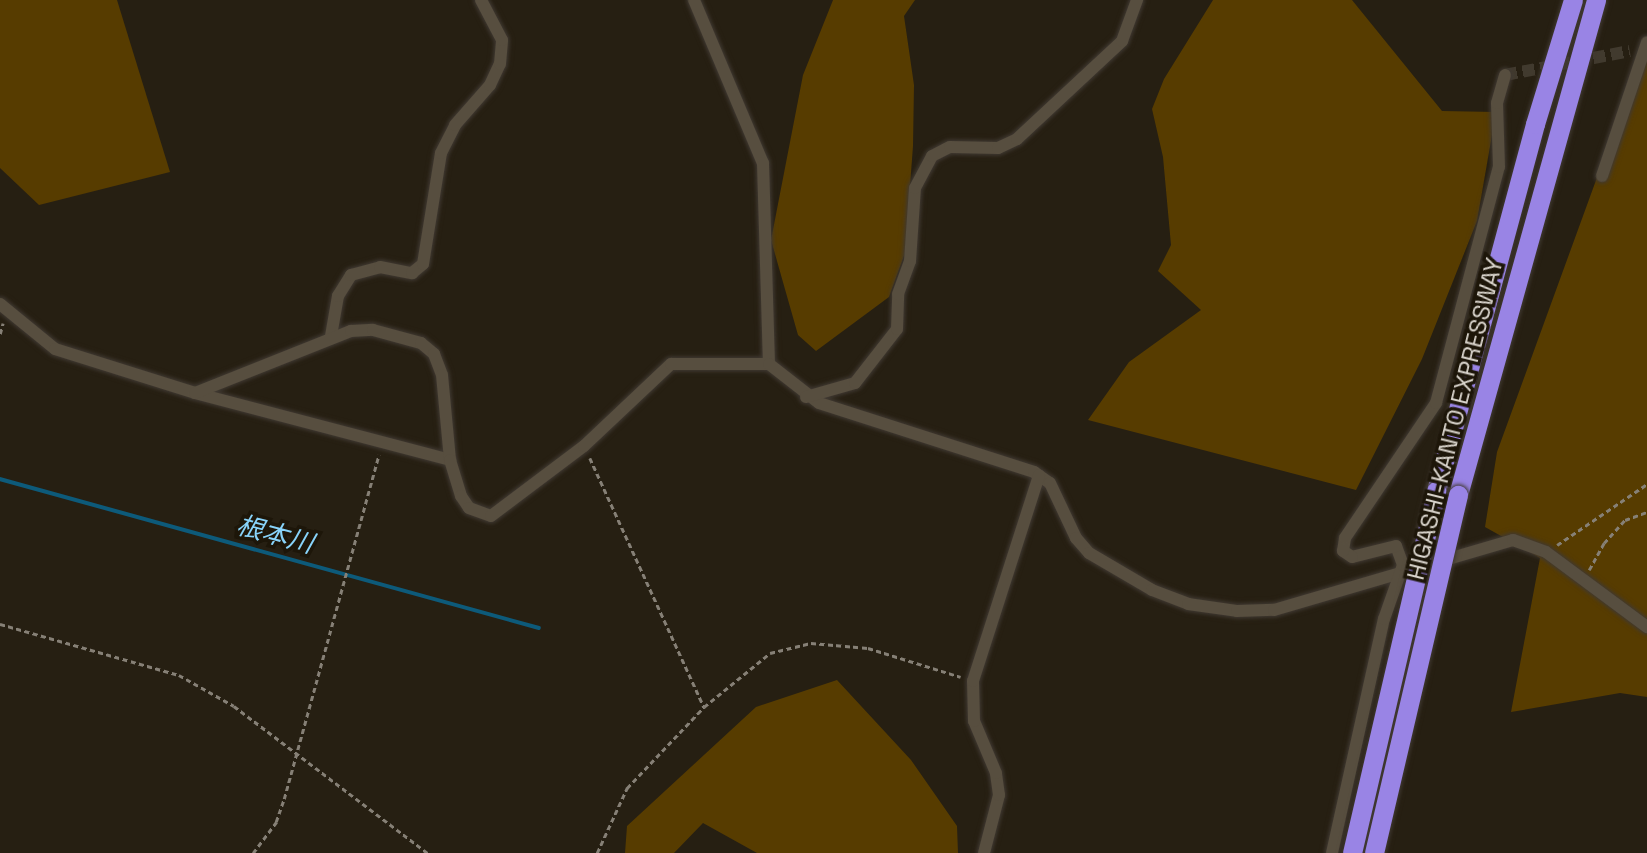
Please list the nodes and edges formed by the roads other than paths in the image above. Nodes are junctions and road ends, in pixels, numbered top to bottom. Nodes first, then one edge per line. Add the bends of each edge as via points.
1 (481, 0) edge
2 (694, 0) edge
3 (1137, 0) edge
4 (1573, 0) edge
5 (1596, 0) edge
6 (1645, 47) edge
7 (1630, 51) tunnel mouth
8 (1505, 75) dead end
9 (1602, 176) dead end
10 (0, 304) edge
11 (331, 336) junction
12 (769, 364) junction
13 (195, 393) junction
14 (805, 397) junction
15 (450, 460) junction
16 (1039, 475) junction
17 (1399, 571) junction
18 (1647, 627) edge
19 (984, 853) edge
20 (1332, 853) edge
21 (1352, 853) edge
22 (1374, 853) edge

1 - 11 street via 502,40 500,64 490,85 455,125 441,153 423,264 412,273 380,267 351,275 338,296
2 - 12 street via 763,163
3 - 14 street via 1122,41 1017,139 998,148 950,147 932,156 913,200 910,261 898,294 897,328 855,383
4 - 21 highway, HIGASHI-KANTO EXPRESSWAY, bridge via 1531,137 1436,491
5 - 22 highway, HIGASHI-KANTO EXPRESSWAY, bridge via 1458,495
6 - 7 street
6 - 9 street
8 - 17 street via 1497,103 1499,167 1436,403 1345,538 1343,551 1352,557 1396,546 1403,556
10 - 13 street via 55,349
11 - 13 street
11 - 15 street via 373,330 421,343 434,354 446,398
12 - 14 street
12 - 15 street via 671,364 584,446 491,516 469,508
13 - 15 street
14 - 16 street
16 - 17 street via 1050,483 1076,538 1089,552 1152,590 1188,604 1237,611 1274,610
16 - 19 street via 973,681 974,721 996,773 999,795
17 - 18 street via 1513,540 1546,552
17 - 20 street

